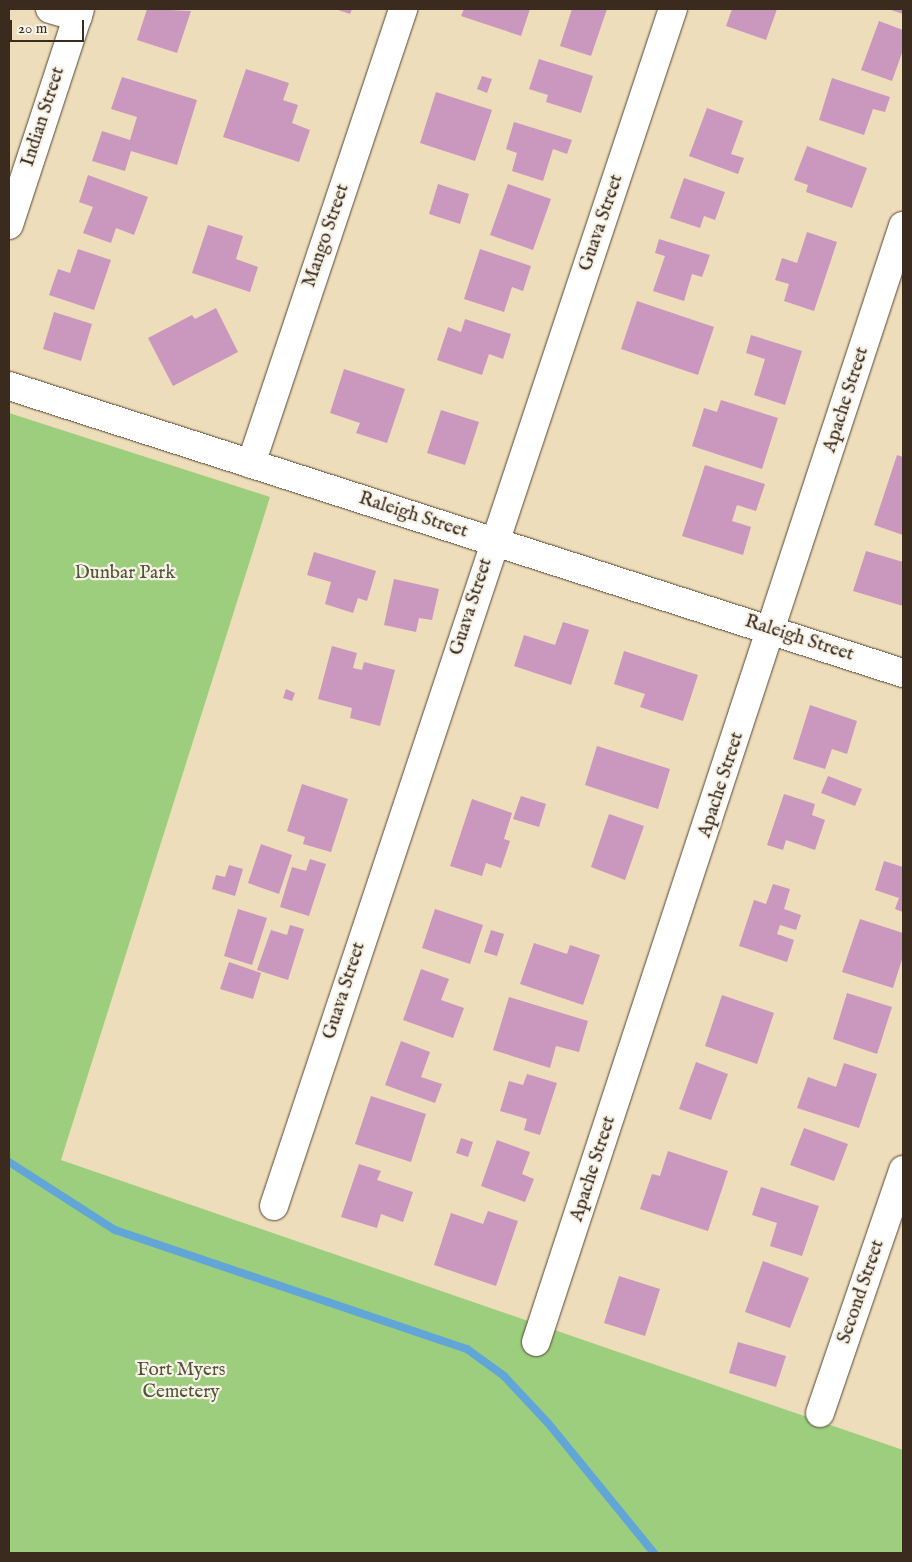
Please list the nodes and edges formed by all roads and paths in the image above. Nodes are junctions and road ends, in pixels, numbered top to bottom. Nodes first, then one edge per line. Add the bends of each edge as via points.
1 (50, 9) edge
2 (403, 9) edge
3 (673, 9) edge
4 (79, 13) edge
5 (9, 225) edge
6 (903, 226) edge
7 (9, 386) edge
8 (251, 464) junction
9 (494, 542) junction
10 (773, 630) junction
11 (903, 672) edge
12 (903, 1170) edge
13 (274, 1206) dead end
14 (536, 1342) dead end
15 (820, 1413) dead end

1 - 4 street
2 - 8 street, Mango Street
3 - 9 street, Guava Street
4 - 5 street, Indian Street
6 - 10 street, Apache Street
7 - 8 street, Raleigh Street
8 - 9 street, Raleigh Street
9 - 10 street, Raleigh Street
9 - 13 street, Guava Street
10 - 11 street, Raleigh Street
10 - 14 street, Apache Street
12 - 15 street, Second Street

